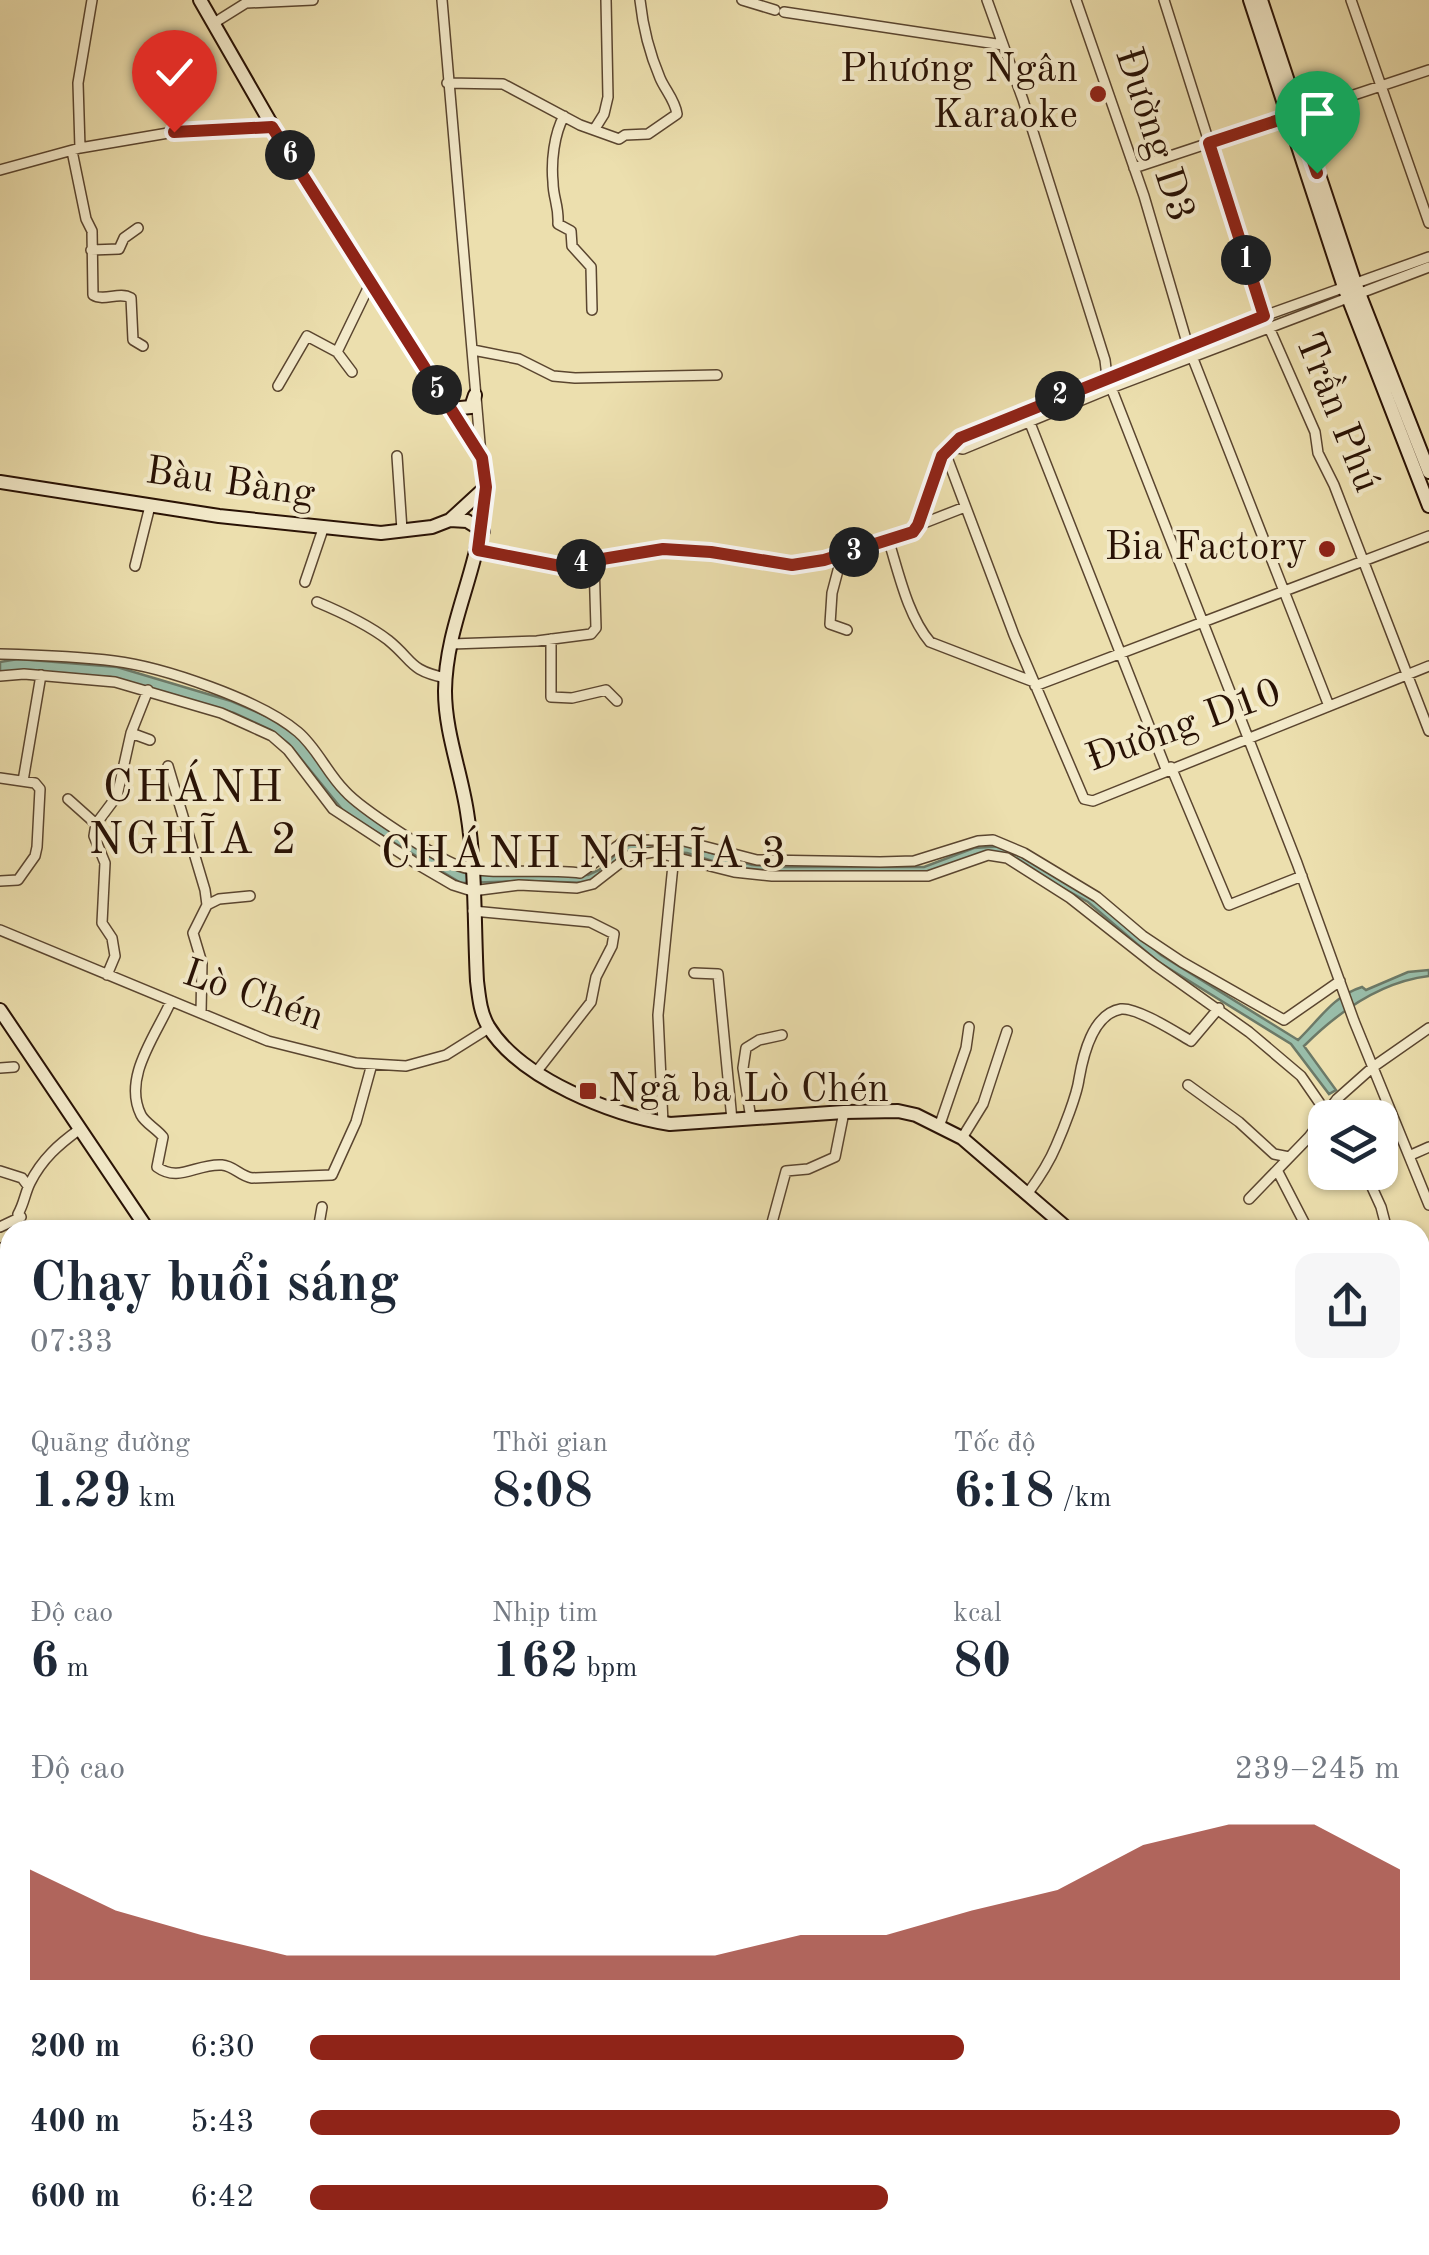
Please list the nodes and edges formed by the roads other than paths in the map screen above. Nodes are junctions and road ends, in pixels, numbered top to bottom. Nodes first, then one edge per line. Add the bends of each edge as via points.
1 (92, 0) edge
2 (200, 0) edge
3 (313, 0) edge
4 (442, 0) edge
5 (606, 0) edge
6 (640, 0) edge
7 (742, 0) edge
8 (987, 0) edge
9 (1076, 0) edge
10 (1164, 0) edge
11 (1351, 0) edge
12 (1256, 1) edge
13 (246, 2) edge
14 (214, 23) junction
15 (1003, 45) junction
16 (1429, 70) edge
17 (447, 84) junction
18 (1379, 87) junction
19 (564, 116) junction
20 (1292, 116) junction
21 (272, 127) junction
22 (594, 130) junction
23 (1209, 143) junction
24 (76, 150) junction
25 (1134, 168) junction
26 (0, 170) edge
27 (1429, 223) edge
28 (138, 228) dead end
29 (90, 250) junction
30 (1429, 257) edge
31 (1429, 267) edge
32 (370, 284) junction
33 (1351, 290) junction
34 (592, 310) dead end
35 (1264, 316) junction
36 (1268, 327) junction
37 (142, 346) dead end
38 (473, 350) junction
39 (1190, 351) junction
40 (337, 352) junction
41 (352, 372) dead end
42 (717, 375) dead end
43 (1109, 383) junction
44 (278, 386) dead end
45 (476, 396) junction
46 (450, 409) junction
47 (1027, 415) junction
48 (948, 450) junction
49 (397, 456) dead end
50 (482, 458) junction
51 (1422, 466) edge
52 (0, 482) edge
53 (486, 487) junction
54 (150, 506) junction
55 (1429, 506) edge
56 (965, 507) junction
57 (450, 520) junction
58 (918, 525) junction
59 (323, 529) junction
60 (402, 530) junction
61 (483, 531) junction
62 (1429, 536) edge
63 (889, 542) junction
64 (478, 550) junction
65 (842, 555) junction
66 (1362, 560) junction
67 (594, 561) junction
68 (136, 566) dead end
69 (304, 582) dead end
70 (1284, 589) junction
71 (317, 602) dead end
72 (1201, 621) junction
73 (847, 630) dead end
74 (551, 639) junction
75 (451, 644) junction
76 (1121, 653) junction
77 (0, 654) edge
78 (1429, 666) edge
79 (41, 675) junction
80 (1405, 675) junction
81 (0, 676) edge
82 (446, 678) junction
83 (1034, 684) junction
84 (148, 690) junction
85 (617, 701) dead end
86 (1329, 706) junction
87 (1429, 731) edge
88 (131, 733) junction
89 (1248, 737) junction
90 (150, 740) dead end
91 (321, 759) junction
92 (168, 766) dead end
93 (1169, 768) junction
94 (307, 772) junction
95 (0, 778) edge
96 (23, 781) junction
97 (68, 799) dead end
98 (96, 824) junction
99 (629, 840) junction
100 (940, 852) junction
101 (674, 855) junction
102 (629, 856) junction
103 (471, 870) junction
104 (948, 870) junction
105 (1302, 876) junction
106 (0, 880) edge
107 (1072, 882) junction
108 (472, 889) junction
109 (1064, 894) junction
110 (250, 896) dead end
111 (207, 905) junction
112 (473, 911) junction
113 (0, 930) edge
114 (694, 973) dead end
115 (107, 975) junction
116 (1342, 986) junction
117 (1227, 990) junction
118 (171, 1001) junction
119 (1217, 1007) junction
120 (0, 1010) edge
121 (202, 1013) junction
122 (489, 1028) junction
123 (969, 1028) dead end
124 (1429, 1028) edge
125 (1007, 1031) dead end
126 (782, 1035) dead end
127 (372, 1064) junction
128 (1373, 1066) junction
129 (14, 1067) dead end
130 (0, 1068) edge
131 (537, 1071) junction
132 (1188, 1084) dead end
133 (1318, 1100) edge
134 (1342, 1100) edge
135 (844, 1112) junction
136 (752, 1119) junction
137 (732, 1120) junction
138 (663, 1123) junction
139 (940, 1124) junction
140 (80, 1129) junction
141 (1308, 1137) edge
142 (962, 1138) junction
143 (1429, 1147) edge
144 (1411, 1155) junction
145 (1289, 1157) junction
146 (0, 1170) edge
147 (1277, 1170) junction
148 (28, 1186) junction
149 (1373, 1190) edge
150 (1028, 1193) junction
151 (1249, 1199) dead end
152 (1429, 1205) edge
153 (322, 1207) dead end
154 (14, 1220) edge
155 (141, 1220) edge
156 (320, 1220) edge
157 (773, 1220) edge
158 (1057, 1220) edge
159 (1303, 1220) edge
160 (1384, 1220) edge

1 - 24 street via 78,82
2 - 14 main road
3 - 13 street
4 - 17 street
5 - 22 street via 608,97
6 - 22 street via 645,40 676,114 648,134 619,139
7 - 15 street
8 - 15 street
9 - 25 street, Đường D3
10 - 23 street, Trần Phú
11 - 18 street
12 - 20 main road
13 - 14 street
14 - 21 main road
15 - 43 street
16 - 18 street
17 - 19 street via 504,84
17 - 38 street
18 - 20 street
18 - 27 street
19 - 22 street
19 - 34 street via 552,181 558,224 571,231 572,246 591,266
20 - 23 street
20 - 33 main road
21 - 24 street via 174,132
21 - 32 main road
23 - 25 street
23 - 35 street, Trần Phú
24 - 26 street
24 - 29 street
25 - 39 street, Đường D3
28 - 29 street via 119,250
29 - 37 street via 93,295 128,296 134,340
30 - 33 street
31 - 33 street
32 - 40 street
32 - 46 main road
33 - 35 street
33 - 36 street
33 - 51 main road
35 - 36 street, Trần Phú
35 - 39 street
36 - 39 street
36 - 66 street, Trần Phú
38 - 42 street via 519,359 553,376
38 - 45 street
39 - 43 street
39 - 70 street, Đường D3
40 - 41 street
40 - 44 street via 307,336
43 - 47 street
43 - 72 street
45 - 46 main road via 471,407
45 - 50 street
46 - 50 main road
47 - 48 street
47 - 76 street
48 - 56 street, Đường D10
48 - 58 street
49 - 60 street
50 - 53 main road
51 - 55 main road
52 - 54 main road, Bàu Bàng
53 - 57 main road
53 - 61 main road
54 - 59 main road, Bàu Bàng
54 - 68 street
56 - 58 street
56 - 83 street, Đường D10
57 - 60 main road, Bàu Bàng
57 - 61 main road
58 - 63 street
59 - 60 main road, Bàu Bàng
59 - 69 street
61 - 64 main road
62 - 66 street
63 - 65 street
63 - 83 street via 930,642
64 - 67 street via 560,566
64 - 75 main road
65 - 67 street via 792,565 663,549
65 - 73 street via 830,624
66 - 70 street
66 - 80 street, Trần Phú
67 - 74 street via 594,632
70 - 72 street
70 - 86 street, Đường D3
71 - 82 street via 386,639 412,668
72 - 76 street
72 - 89 street
74 - 75 street
74 - 85 street via 550,696 606,690
75 - 82 main road
76 - 83 street
76 - 93 street
77 - 91 street via 116,661 233,696 301,734
78 - 80 street, Đường D10
79 - 81 street
79 - 84 street
79 - 96 street
80 - 86 street, Đường D10
80 - 87 street, Trần Phú
82 - 103 main road
83 - 93 street, Đường D10 via 1084,799
84 - 88 street
84 - 94 street via 272,736
86 - 89 street, Đường D10
88 - 90 street
88 - 98 street via 117,796
89 - 93 street, Đường D10
89 - 105 street
91 - 94 street
91 - 103 street via 345,792
92 - 111 street
93 - 105 street via 1228,904
94 - 108 street via 334,809 441,878
95 - 96 street
96 - 106 street via 40,789 35,856 18,880
97 - 98 street
98 - 115 street via 105,864 102,922 115,956
99 - 100 street via 680,840 756,860 914,861
99 - 102 street
99 - 103 street via 580,873
100 - 104 street
100 - 107 street via 993,840
101 - 102 street
101 - 104 street via 772,876 889,878
101 - 138 street via 658,1016
102 - 108 street via 577,888
103 - 108 main road
104 - 109 street via 988,855 1008,858
105 - 116 street
107 - 109 street
107 - 117 street
108 - 112 main road
109 - 119 street
110 - 111 street
111 - 121 street via 193,932 202,962
112 - 122 main road via 480,1007
112 - 131 street via 590,922 614,934 591,1002
113 - 115 street, Lò Chén
114 - 137 street via 718,974
115 - 118 street, Lò Chén
116 - 117 street via 1284,1020
116 - 128 street
117 - 119 street
118 - 121 street, Lò Chén
118 - 127 street via 148,1046 137,1102 142,1118 163,1137 156,1167 176,1176 217,1164 252,1178 332,1175
119 - 133 street via 1301,1076
119 - 150 street via 1191,1041 1133,1010 1116,1010 1100,1021 1081,1057 1057,1144
120 - 140 main road
121 - 127 street, Lò Chén via 268,1041
122 - 127 street, Lò Chén via 446,1054 406,1066
122 - 131 main road
123 - 139 street
124 - 128 street
125 - 142 street via 983,1104
126 - 136 street via 746,1048
128 - 134 street
128 - 144 street
129 - 130 street
131 - 138 main road via 618,1113
132 - 145 street via 1274,1154
135 - 136 main road
135 - 139 main road via 898,1111
135 - 157 street via 836,1157 786,1171
136 - 137 main road
137 - 138 main road
139 - 142 main road
140 - 148 street via 55,1147
140 - 155 main road
141 - 145 street
142 - 150 main road
143 - 144 street
144 - 152 street
145 - 147 street
146 - 148 street
147 - 151 street
147 - 159 street
148 - 154 street
149 - 160 street
150 - 158 main road
153 - 156 street

